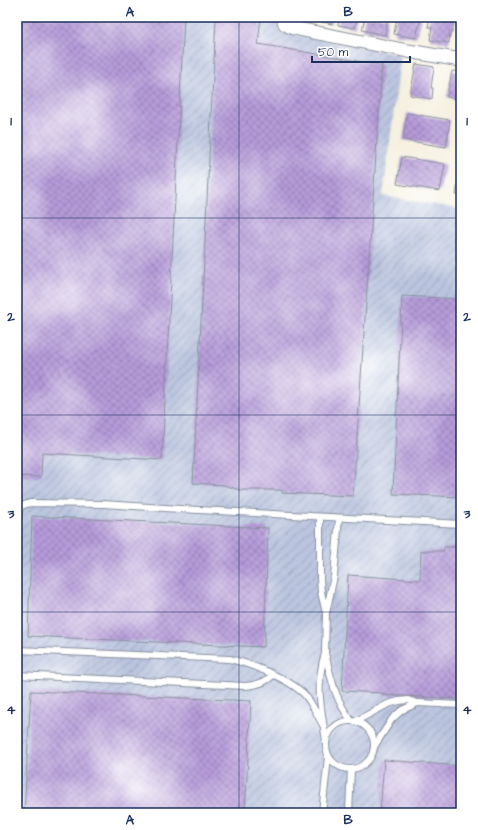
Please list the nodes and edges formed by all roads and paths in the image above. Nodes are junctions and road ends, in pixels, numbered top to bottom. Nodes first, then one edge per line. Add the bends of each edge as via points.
1 (283, 17) edge
2 (461, 60) edge
3 (320, 517) junction
4 (339, 518) junction
5 (461, 524) edge
6 (17, 560) edge
7 (326, 613) junction
8 (17, 650) edge
9 (325, 653) junction
10 (17, 675) edge
11 (273, 675) junction
12 (418, 703) junction
13 (461, 705) edge
14 (354, 721) junction
15 (323, 725) junction
16 (326, 741) junction
17 (374, 748) junction
18 (328, 757) junction
19 (351, 769) junction
20 (322, 813) edge
21 (349, 813) edge

1 - 2 street via 288,26 296,29
3 - 4 lane
3 - 6 lane via 103,504 30,503 21,506 20,510
3 - 7 lane via 320,578
4 - 5 lane
4 - 7 lane via 335,569
7 - 9 lane
8 - 11 lane via 230,659 244,662
9 - 14 lane via 338,699
9 - 15 lane via 319,679
10 - 11 lane via 246,686 264,682
11 - 15 lane via 303,693
12 - 13 lane
12 - 14 lane via 408,700 394,701
12 - 17 lane via 402,710 392,719
14 - 16 lane via 344,721 334,727
14 - 17 lane via 370,731
15 - 16 lane
16 - 18 lane
17 - 19 lane via 367,763
18 - 19 lane via 338,766
18 - 20 lane
19 - 21 lane

